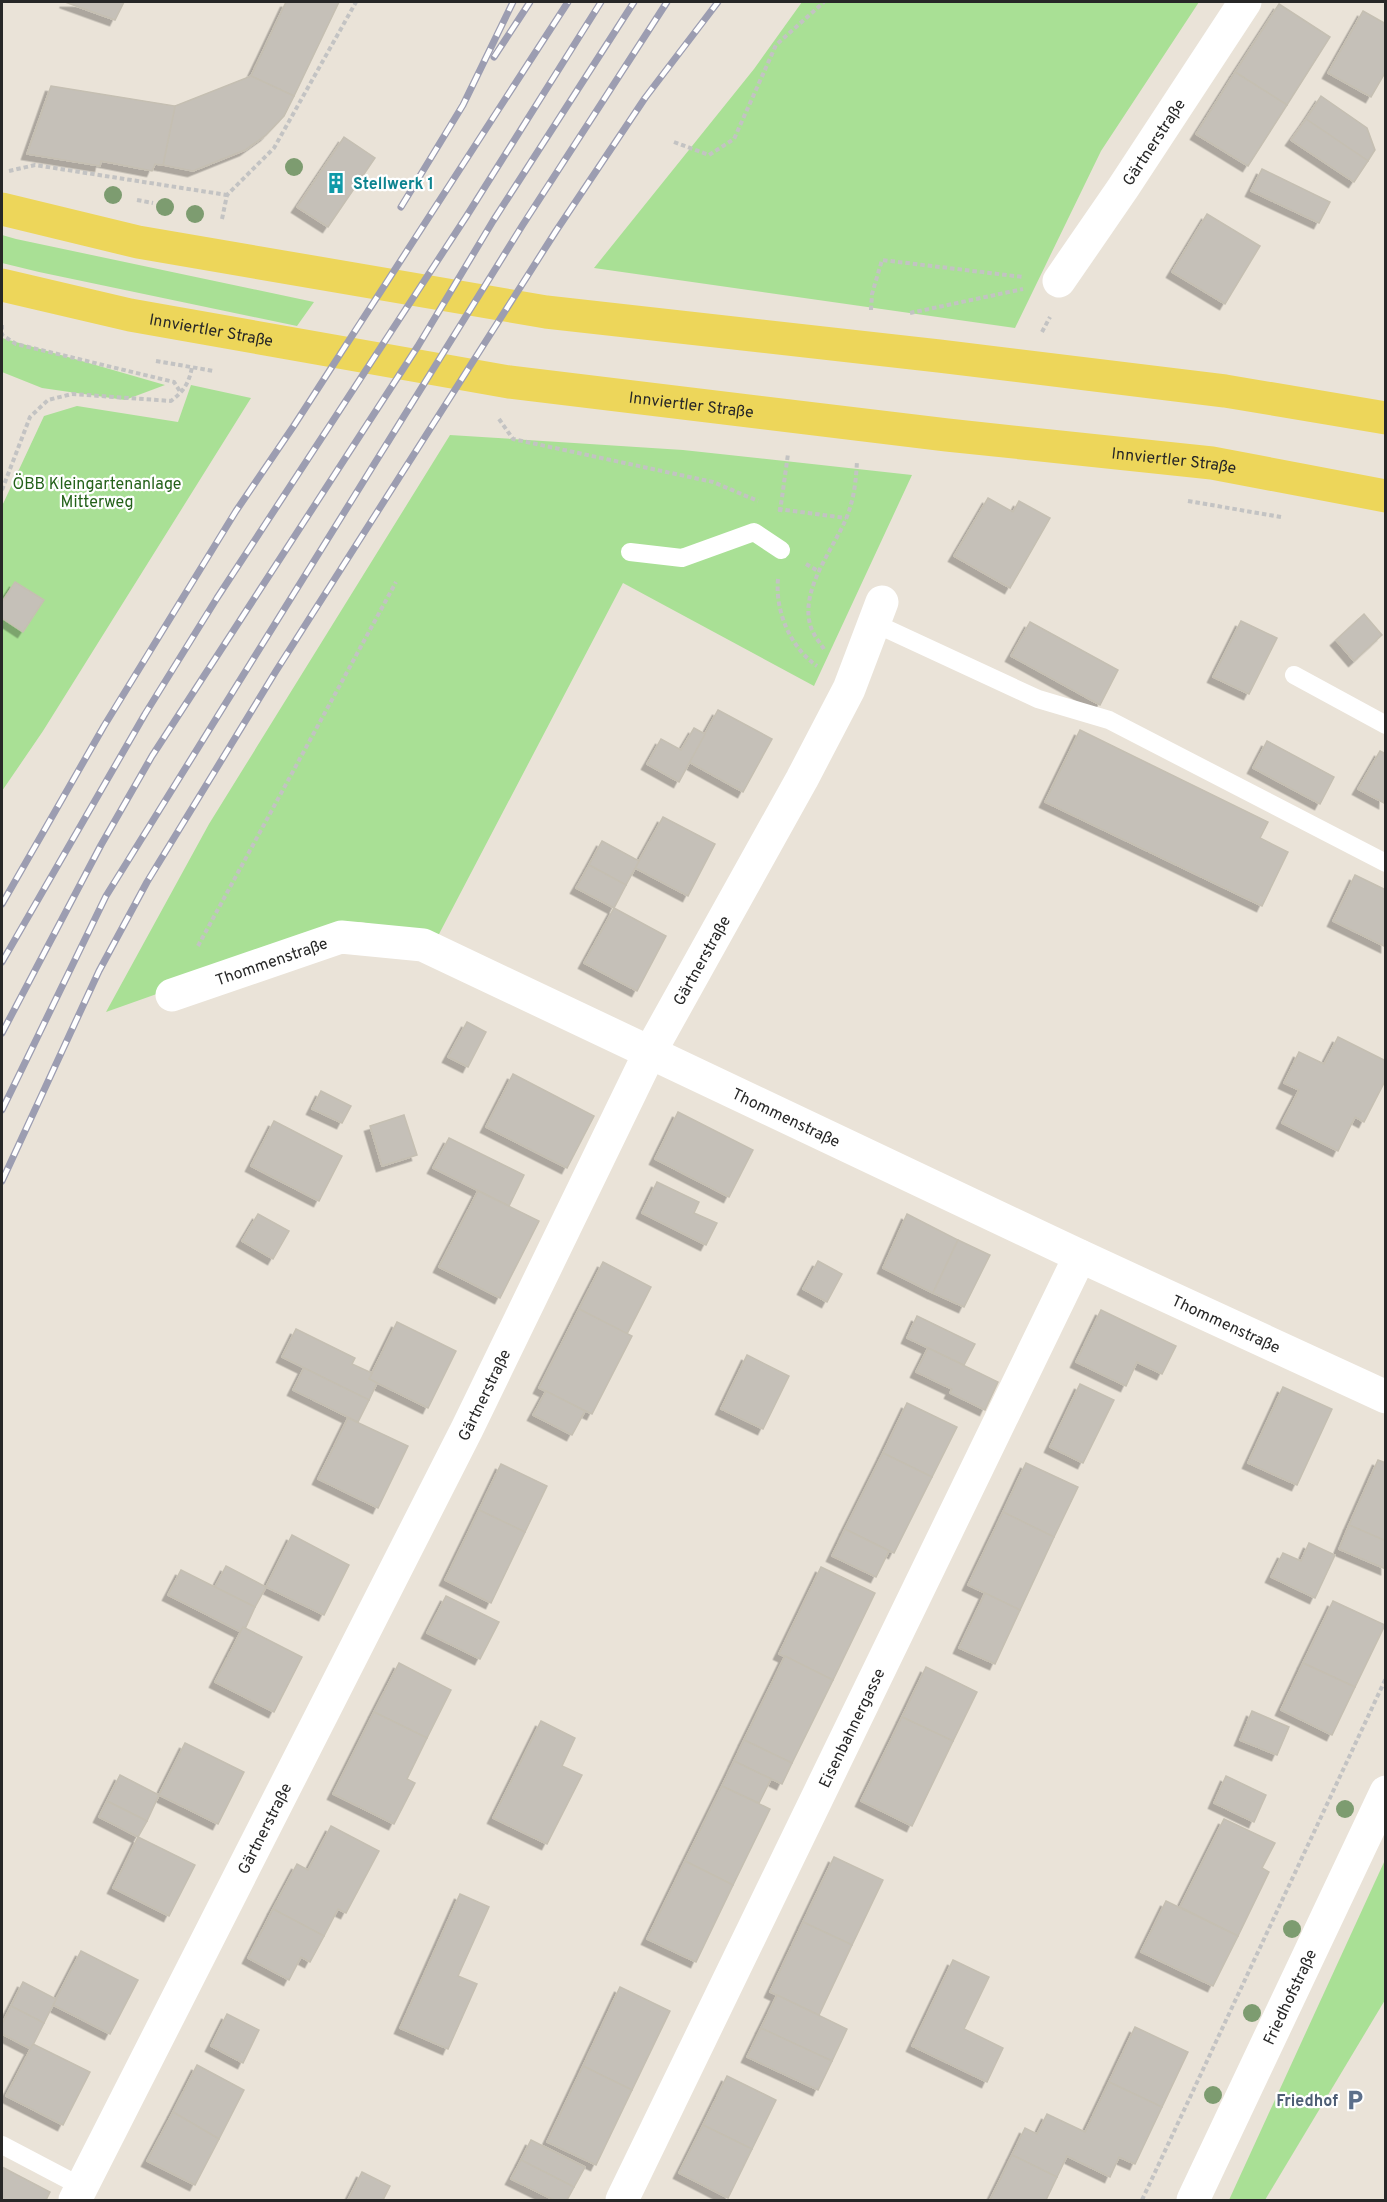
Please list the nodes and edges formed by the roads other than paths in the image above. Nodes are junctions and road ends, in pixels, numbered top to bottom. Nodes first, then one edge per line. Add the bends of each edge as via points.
1 (1245, 2) edge
2 (2, 209) edge
3 (1059, 281) road end
4 (2, 285) edge
5 (1386, 418) edge
6 (1386, 496) edge
7 (781, 550) road end
8 (630, 552) dead end
9 (878, 612) joint
10 (1294, 675) dead end
11 (1386, 725) edge
12 (1386, 863) edge
13 (172, 995) road end
14 (650, 1052) junction
15 (1080, 1256) junction
16 (1386, 1397) edge
17 (1386, 1792) edge
18 (2, 2145) edge
19 (79, 2194) edge
20 (622, 2200) edge
21 (1193, 2200) edge

1 - 3 street, Gärtnerstraße
2 - 5 main road via 138,242 546,312 1201,388
4 - 6 main road, Innviertler Straße via 130,315 509,382 1212,463
7 - 8 lane via 754,532 682,558
9 - 12 lane via 1038,699 1109,720
9 - 14 street, Gärtnerstraße via 849,689
10 - 11 lane
13 - 14 street, Thommenstraße via 341,937 423,945
14 - 15 street, Thommenstraße
14 - 19 street, Gärtnerstraße via 467,1429
15 - 16 street, Thommenstraße
15 - 20 street, Eisenbahnergasse
17 - 21 street, Friedhofstraße
18 - 19 lane, Gärtnerstraße

